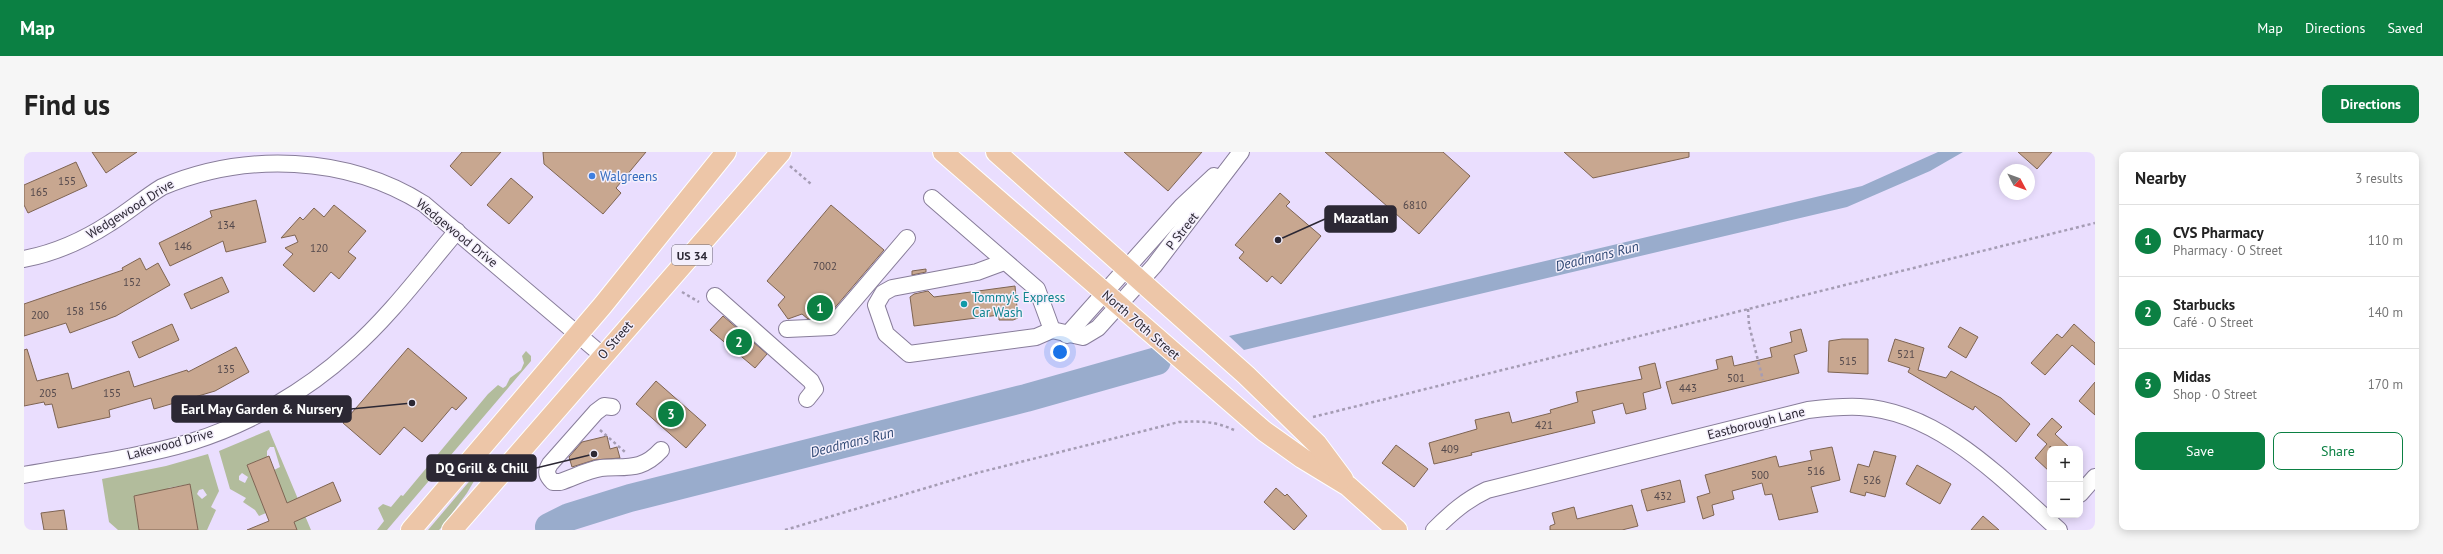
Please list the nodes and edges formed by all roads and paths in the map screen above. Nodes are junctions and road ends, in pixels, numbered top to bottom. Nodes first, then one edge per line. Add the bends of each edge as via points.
1 (726, 152) edge
2 (943, 152) edge
3 (996, 152) edge
4 (1240, 152) edge
5 (785, 159) edge
6 (811, 184) dead end
7 (932, 198) dead end
8 (2095, 223) edge
9 (457, 231) junction
10 (907, 238) dead end
11 (24, 259) edge
12 (1004, 262) junction
13 (1126, 267) junction
14 (1141, 280) junction
15 (681, 292) dead end
16 (1103, 293) junction
17 (715, 296) dead end
18 (699, 302) dead end
19 (1118, 306) junction
20 (1748, 309) junction
21 (787, 329) dead end
22 (1059, 333) junction
23 (578, 335) junction
24 (602, 355) junction
25 (1763, 380) dead end
26 (807, 400) dead end
27 (612, 407) dead end
28 (1306, 419) dead end
29 (596, 427) dead end
30 (1238, 432) dead end
31 (661, 450) dead end
32 (627, 453) dead end
33 (24, 475) edge
34 (2095, 477) edge
35 (1348, 486) junction
36 (2083, 491) edge
37 (2055, 525) edge
38 (411, 530) edge
39 (452, 530) edge
40 (785, 530) edge
41 (1397, 530) edge
42 (1434, 530) edge

1 - 23 main road, US 34
2 - 16 main road, North 70th Street
3 - 13 main road, North 70th Street
4 - 13 street, P Street via 1182,206
4 - 14 street, P Street via 1198,210
5 - 6 path
5 - 24 main road, O Street / US 34
7 - 12 street
8 - 20 path
9 - 11 street, Wedgewood Drive via 418,200 363,173 317,160 264,156 231,161 190,173 164,186 86,238 54,251
9 - 23 street, Wedgewood Drive
9 - 33 street, Lakewood Drive via 352,350 315,379 261,413 228,428 174,446
10 - 21 street via 831,326
12 - 22 street via 1037,289
12 - 22 street via 977,272 892,288 884,293 876,305 886,334 909,354
13 - 14 main road, North 70th Street
13 - 16 street, P Street
14 - 19 street, P Street
14 - 35 main road, North 70th Street via 1317,444
15 - 18 path
16 - 19 main road, North 70th Street
16 - 22 street, P Street
17 - 26 street via 811,381 815,389
19 - 22 street, P Street via 1098,328 1083,337
19 - 35 main road, North 70th Street via 1264,430 1302,458
20 - 25 path via 1749,325
20 - 28 path
23 - 24 street, Wedgewood Drive
23 - 38 main road, US 34
24 - 39 main road, O Street / US 34
27 - 31 street via 604,406 596,412 550,464 546,470 553,482 602,468 640,465 651,461
29 - 32 path
30 - 40 path via 1219,423 1203,420 1179,422 972,474
34 - 36 street
35 - 41 main road, North 70th Street
37 - 42 street, Eastborough Lane via 1968,450 1943,433 1890,412 1861,407 1836,407 1808,410 1488,490 1470,498 1451,512

